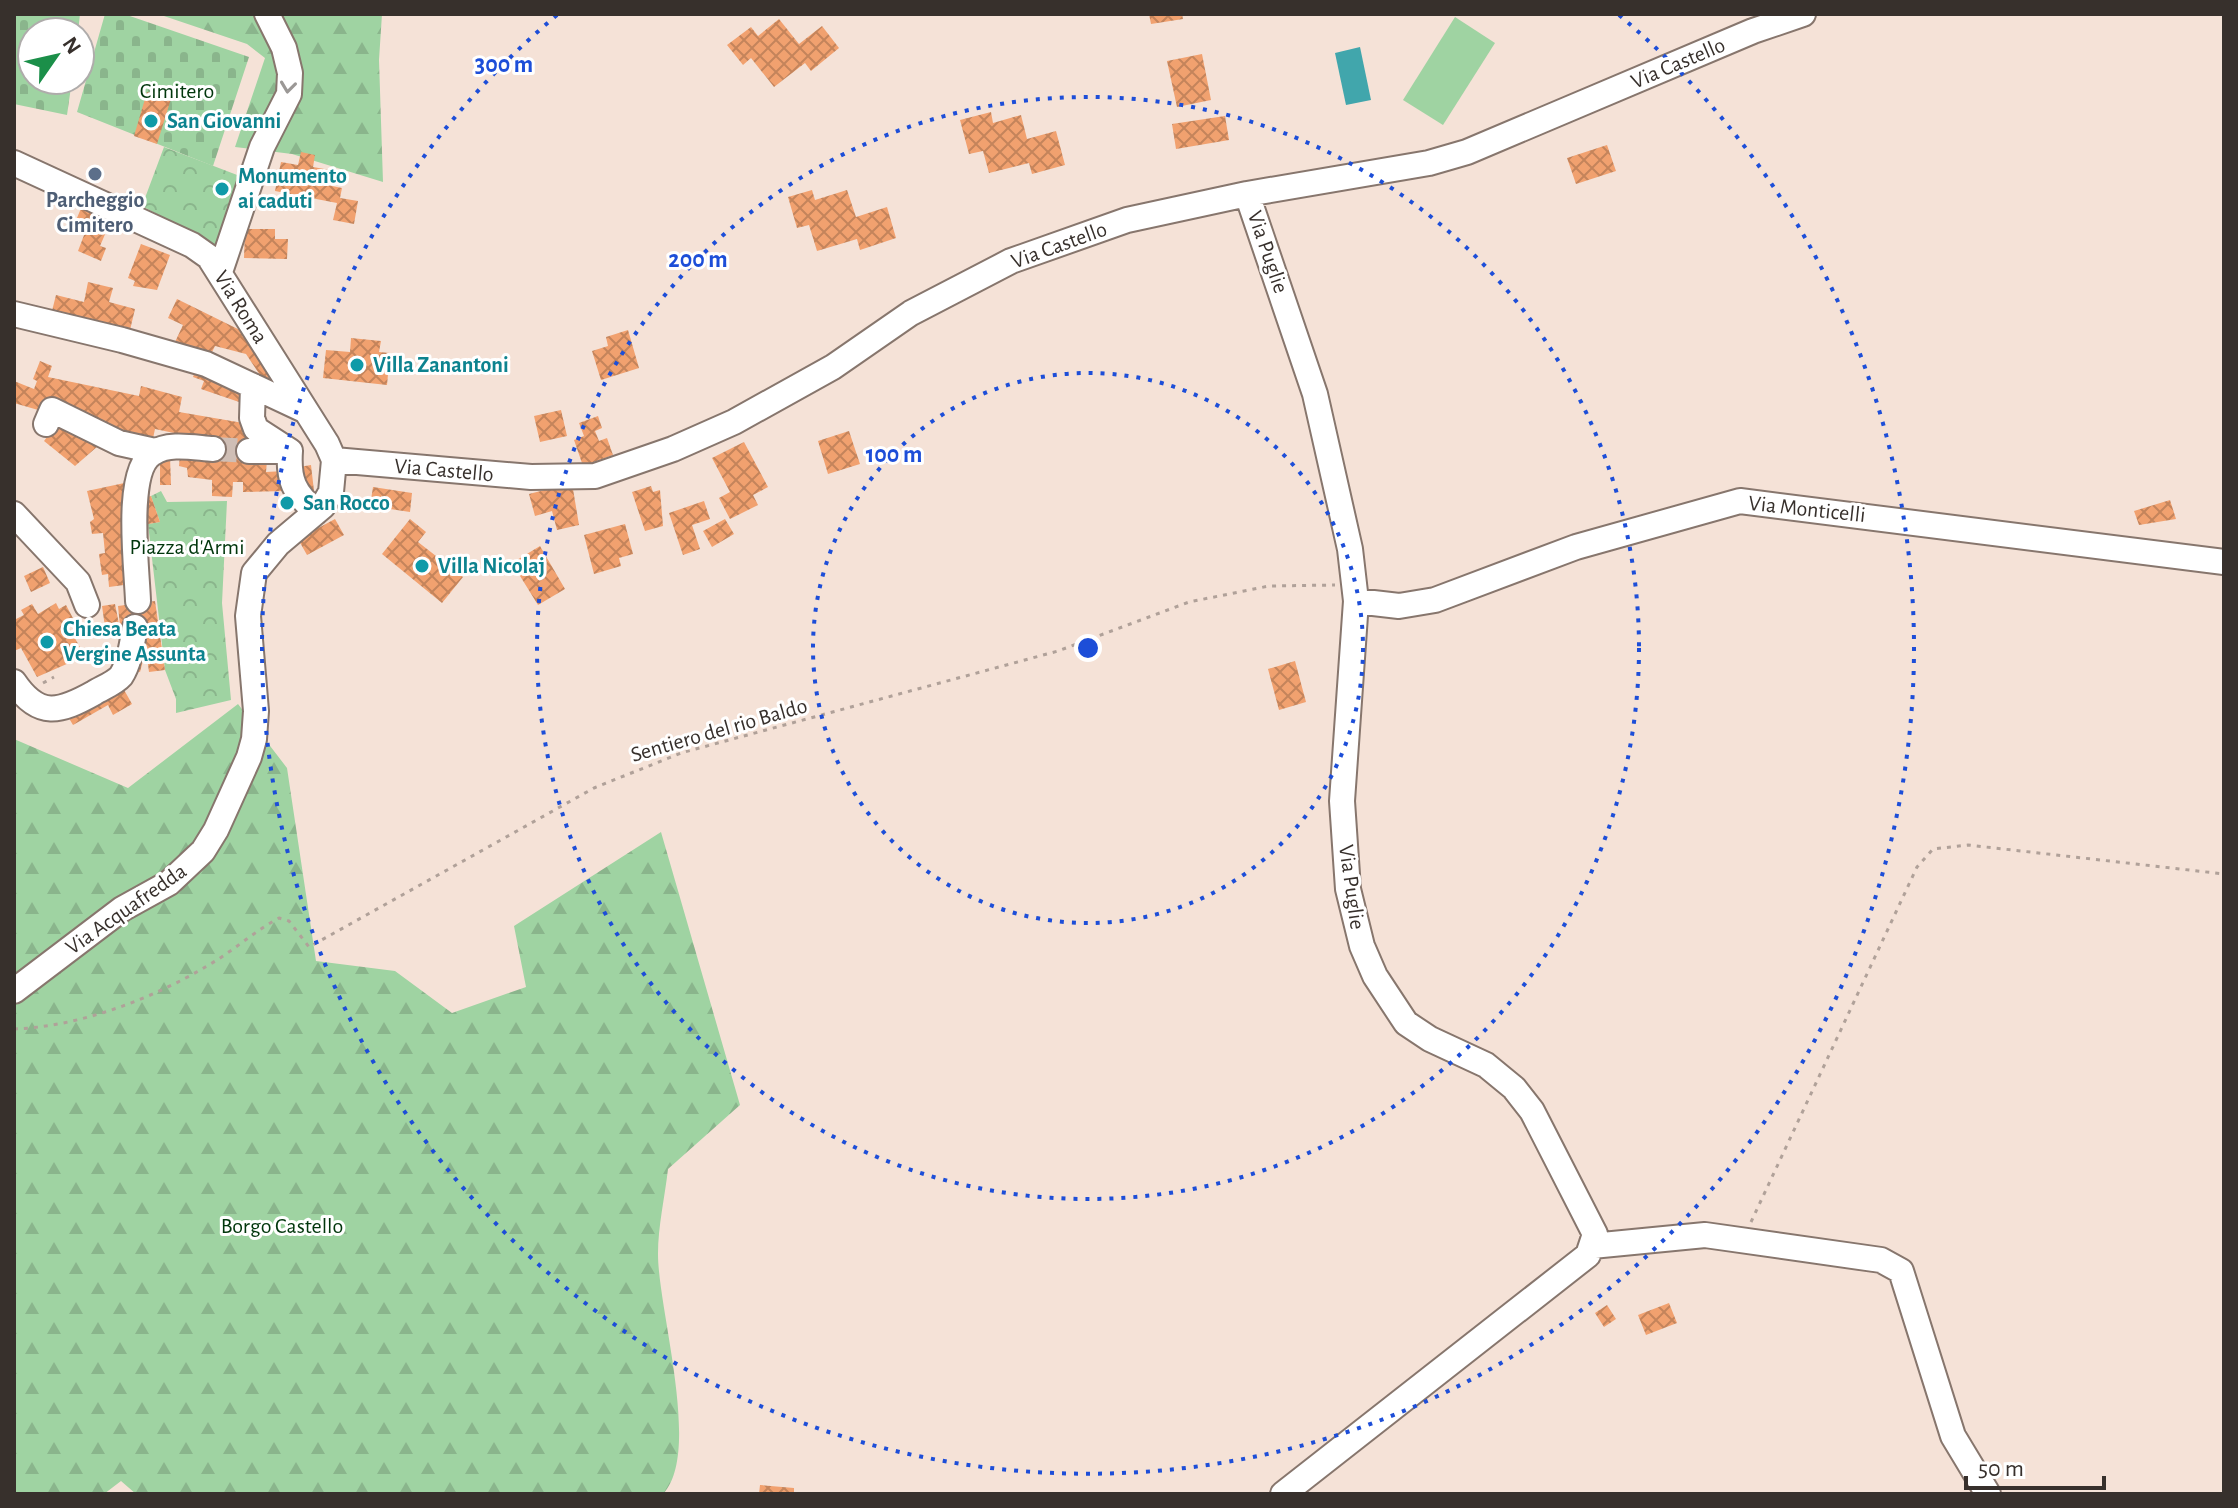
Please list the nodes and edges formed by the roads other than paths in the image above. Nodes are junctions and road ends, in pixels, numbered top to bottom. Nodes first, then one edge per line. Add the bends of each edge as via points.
1 (267, 14) edge
2 (1803, 14) edge
3 (14, 163) edge
4 (1247, 194) junction
5 (220, 272) junction
6 (14, 314) edge
7 (253, 386) junction
8 (304, 410) junction
9 (46, 424) dead end
10 (213, 449) tunnel mouth
11 (155, 451) junction
12 (249, 451) tunnel mouth
13 (290, 451) junction
14 (334, 460) junction
15 (316, 512) junction
16 (14, 514) edge
17 (2224, 562) edge
18 (1355, 594) junction
19 (138, 601) dead end
20 (87, 605) dead end
21 (135, 627) dead end
22 (19, 689) edge
23 (14, 991) edge
24 (1592, 1246) junction
25 (1283, 1494) edge
26 (1988, 1494) edge

1 -> 5 street via 284,48 289,94 262,147
2 - 4 street, Via Castello via 1467,152
3 - 5 street, Via Roma via 192,245
4 - 14 street, Via Castello via 1127,220 1011,261 911,313 833,367 734,422 595,476 531,477
4 - 18 street, Via Puglie via 1315,394 1337,483
5 - 8 street, Via Roma
6 - 7 street via 206,364
7 - 8 street
7 - 13 street via 256,429
8 - 14 street, Via Roma
9 - 11 street via 52,410 119,443
10 - 11 street
11 - 19 street via 142,461 137,477
12 - 13 street
13 - 15 street via 290,483
14 - 15 street via 331,492
15 - 23 street, Via Acquafredda via 254,573 248,616 254,739 203,851 169,883 122,909
16 - 20 street via 78,582
17 - 18 street, Via Monticelli via 1740,501 1576,547 1435,600 1399,606
18 - 24 street, Via Puglie via 1342,801 1348,889 1362,946 1406,1023 1486,1065 1532,1111 1590,1219
21 - 22 street via 120,677 64,710 48,709
24 - 25 street via 1588,1255
24 - 26 street via 1705,1235 1881,1260 1901,1271 1953,1436

